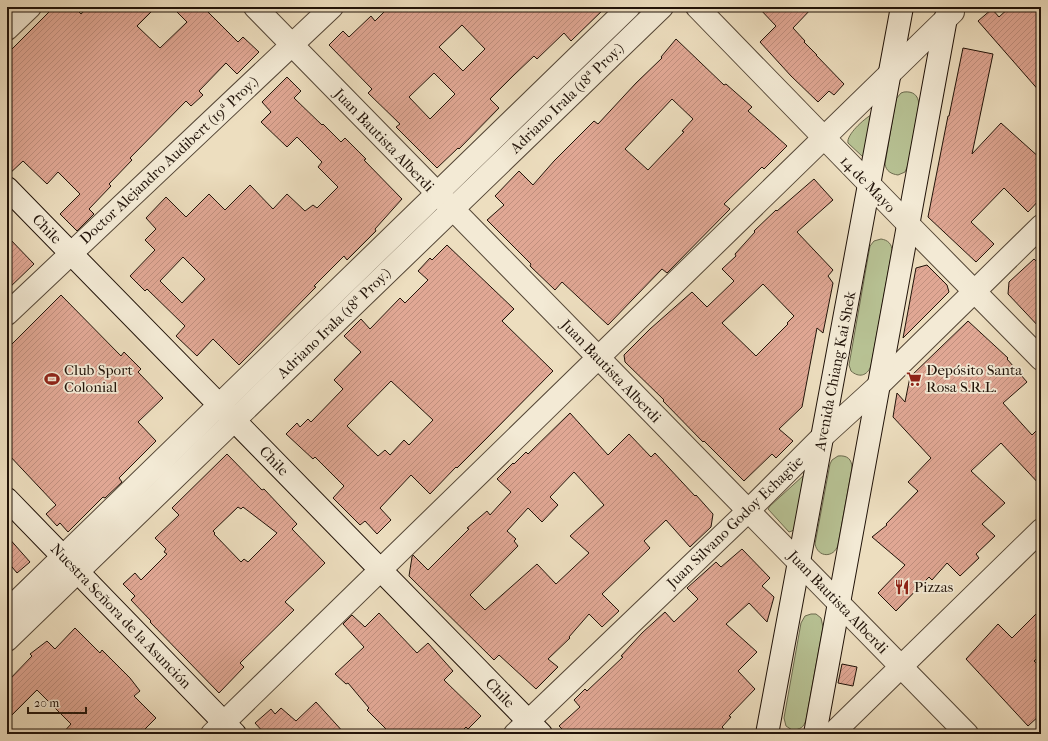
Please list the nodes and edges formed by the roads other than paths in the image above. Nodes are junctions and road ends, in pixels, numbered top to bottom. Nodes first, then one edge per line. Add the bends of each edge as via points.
1 (30, 7) edge
2 (255, 7) edge
3 (332, 7) edge
4 (629, 7) edge
5 (662, 7) edge
6 (696, 7) edge
7 (902, 7) edge
8 (951, 11) edge
9 (7, 29) edge
10 (292, 45) junction
11 (889, 73) junction
12 (824, 138) junction
13 (869, 184) junction
14 (7, 188) edge
15 (437, 194) junction
16 (452, 210) junction
17 (908, 224) junction
18 (1041, 226) edge
19 (70, 253) junction
20 (974, 292) junction
21 (7, 314) edge
22 (598, 358) junction
23 (1041, 359) edge
24 (878, 386) junction
25 (219, 405) junction
26 (234, 420) junction
27 (822, 437) junction
28 (7, 499) edge
29 (748, 511) junction
30 (1041, 530) edge
31 (799, 562) junction
32 (70, 564) junction
33 (380, 570) junction
34 (839, 603) junction
35 (7, 611) edge
36 (7, 640) edge
37 (901, 667) junction
38 (224, 730) edge
39 (528, 730) edge
40 (767, 734) edge
41 (815, 734) edge
42 (832, 734) edge
43 (967, 734) edge

1 - 9 street
2 - 10 street, Juan Bautista Alberdi
3 - 10 street, Doctor Alejandro Audibert (19ª Proy.)
4 - 15 street, Adriano Irala (18ª Proy.)
5 - 16 street, Adriano Irala (18ª Proy.)
6 - 12 street, 14 de Mayo
7 - 11 street, Avenida Chiang Kai Shek
8 - 11 street
8 - 17 street
10 - 15 street, Juan Bautista Alberdi
10 - 19 street, Doctor Alejandro Audibert (19ª Proy.)
11 - 12 street
11 - 13 street, Avenida Chiang Kai Shek
12 - 13 street, 14 de Mayo
12 - 22 street
13 - 17 street, 14 de Mayo
13 - 27 street, Avenida Chiang Kai Shek
14 - 19 street, Chile
15 - 16 street, Juan Bautista Alberdi
15 - 25 street, Adriano Irala (18ª Proy.)
16 - 22 street, Juan Bautista Alberdi
16 - 26 street, Adriano Irala (18ª Proy.)
17 - 20 street, 14 de Mayo
17 - 24 street
18 - 20 street, Juan Silvano Godoy Echagüe
19 - 21 street, Doctor Alejandro Audibert (19ª Proy.)
19 - 25 street, Chile
20 - 23 street, 14 de Mayo
20 - 24 street, Juan Silvano Godoy Echagüe
22 - 29 street, Juan Bautista Alberdi
22 - 33 street
24 - 27 street, Juan Silvano Godoy Echagüe
24 - 34 street
25 - 26 street, Chile
25 - 32 street, Adriano Irala (18ª Proy.)
26 - 32 street, Adriano Irala (18ª Proy.)
26 - 33 street, Chile
27 - 29 street, Juan Silvano Godoy Echagüe
27 - 31 street, Avenida Chiang Kai Shek
28 - 32 street, Nuestra Señora de la Asunción
29 - 31 street, Juan Bautista Alberdi
29 - 39 street, Juan Silvano Godoy Echagüe
30 - 37 street
31 - 34 street, Juan Bautista Alberdi
31 - 40 street, Avenida Chiang Kai Shek
32 - 35 street, Adriano Irala (18ª Proy.)
32 - 36 street, Adriano Irala (18ª Proy.)
32 - 38 street, Nuestra Señora de la Asunción
33 - 38 street
33 - 39 street, Chile
34 - 37 street, Juan Bautista Alberdi
34 - 41 street
37 - 42 street
37 - 43 street, Juan Bautista Alberdi

